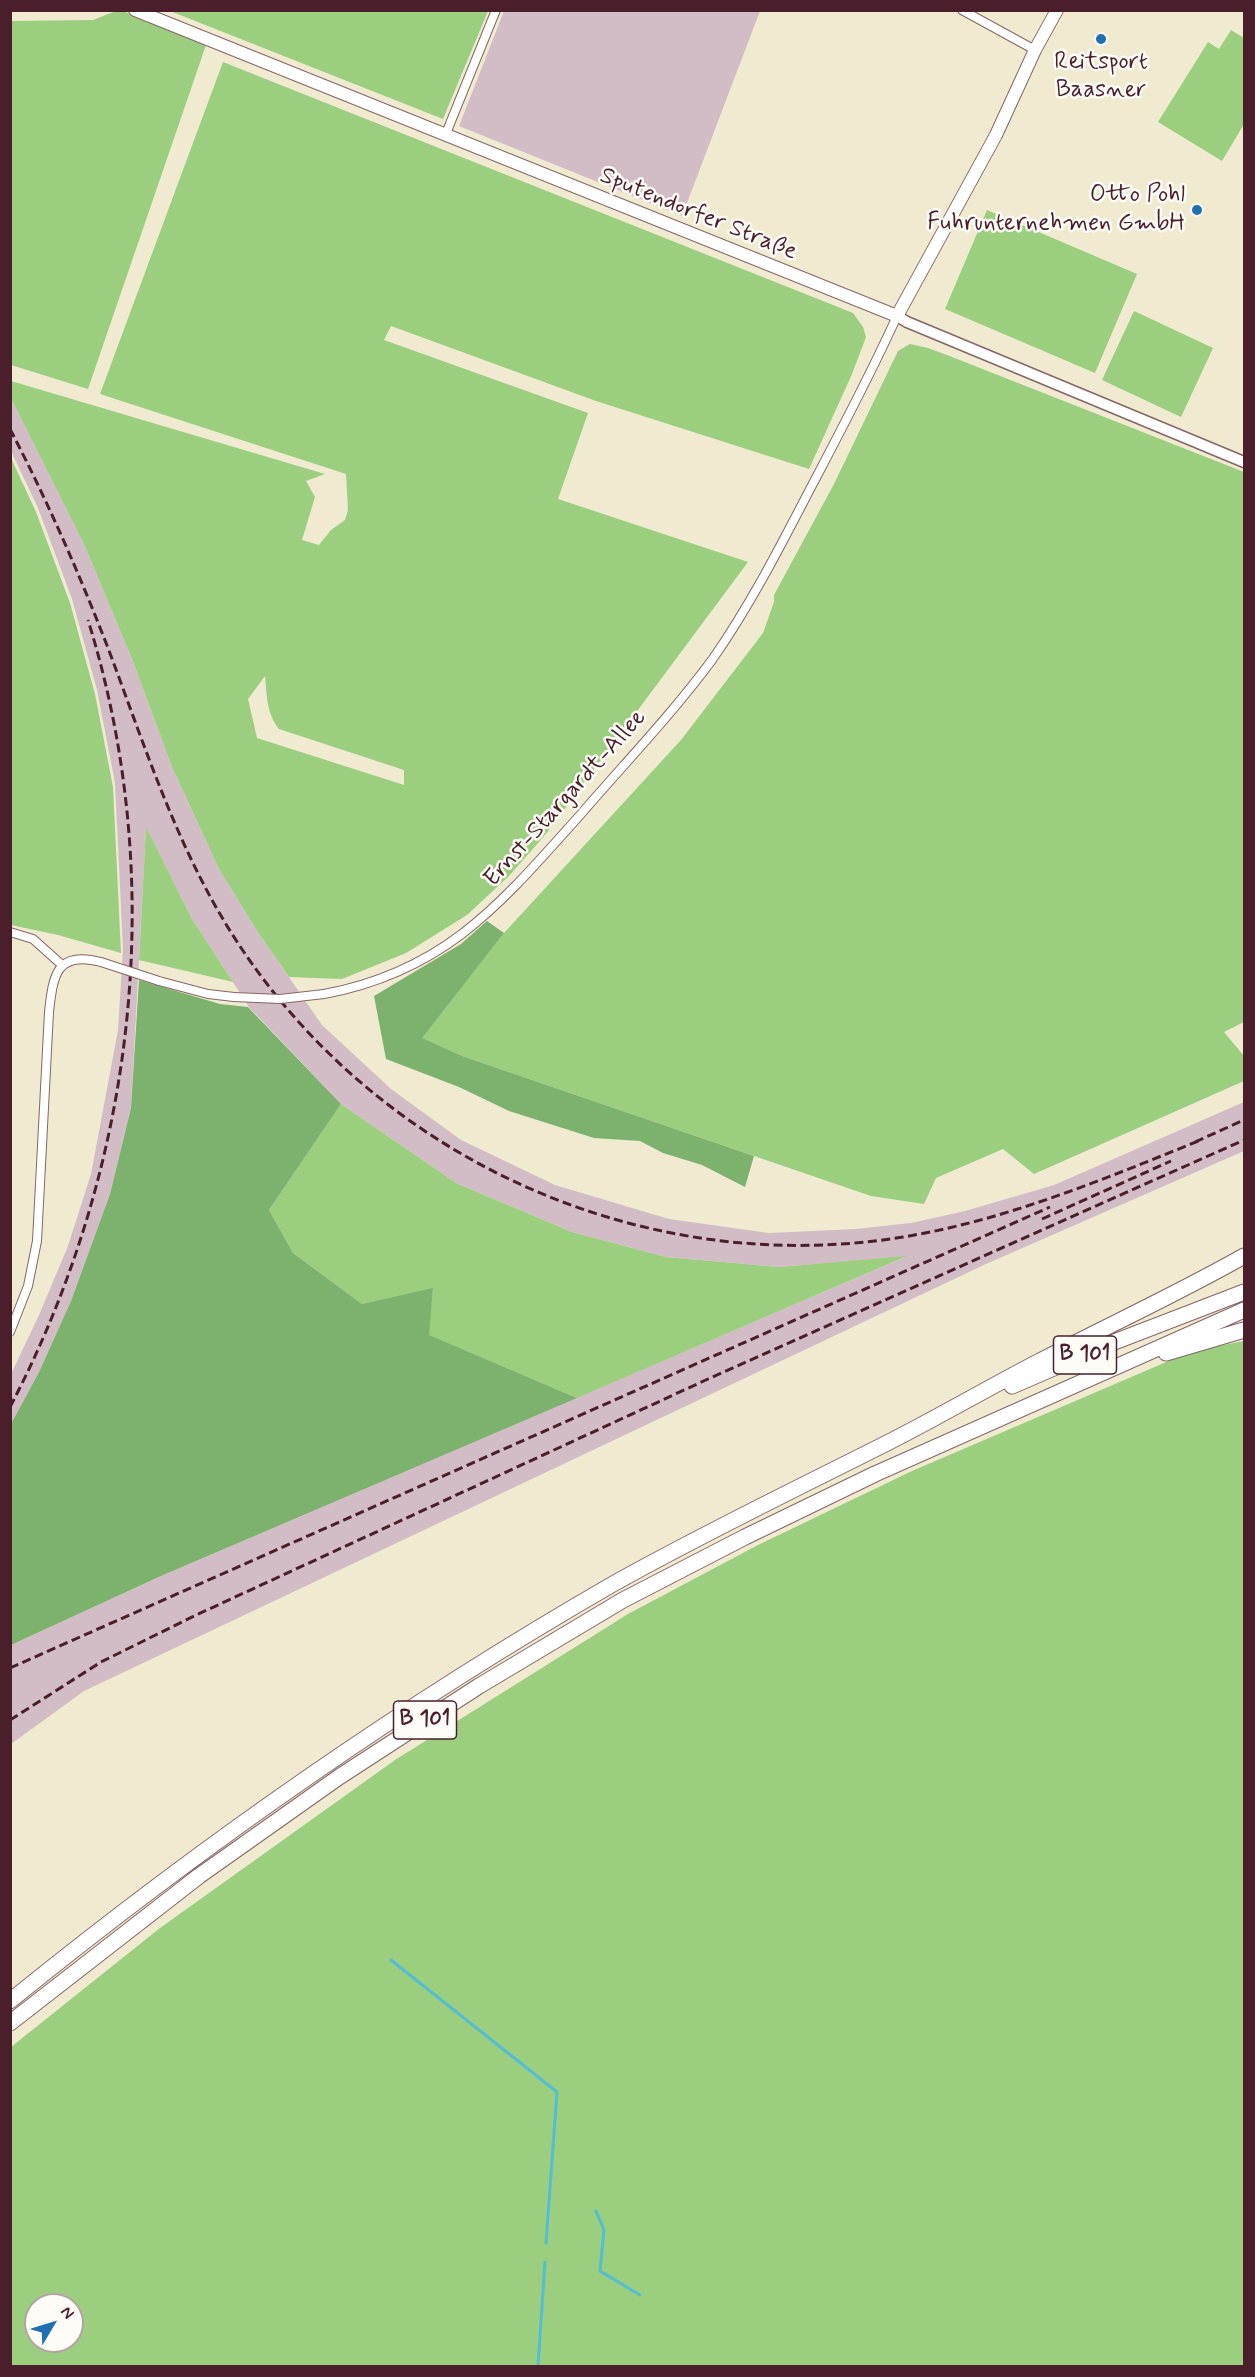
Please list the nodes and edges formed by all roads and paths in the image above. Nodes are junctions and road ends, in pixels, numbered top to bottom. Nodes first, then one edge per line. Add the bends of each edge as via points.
1 (135, 10) edge
2 (496, 10) edge
3 (962, 10) edge
4 (1057, 10) edge
5 (1035, 50) junction
6 (445, 135) junction
7 (897, 316) junction
8 (1245, 462) edge
9 (10, 932) edge
10 (62, 965) junction
11 (1245, 1256) edge
12 (1245, 1292) edge
13 (1245, 1310) edge
14 (1245, 1330) edge
15 (10, 1332) edge
16 (1112, 1369) junction
17 (927, 1423) junction
18 (10, 2001) edge
19 (10, 2023) edge

1 - 6 main road, Sputendorfer Straße
2 - 6 street
3 - 5 street
4 - 5 main road
5 - 7 main road via 996,135
6 - 7 main road, Sputendorfer Straße
7 - 8 street, Sputendorfer Straße
7 - 10 street, Ernst-Stargardt-Allee, bridge via 748,604 711,660 665,718 480,921 416,963 363,985 280,999 208,993 77,958
9 - 10 street via 33,939
10 - 15 street via 53,982 49,1012 37,1241 31,1277
11 - 17 highway
12 - 17 highway, B 101 via 1109,1344
13 - 16 highway, B 101
14 - 16 highway
16 - 19 highway, B 101 via 875,1474 603,1612 408,1731 268,1826
17 - 18 highway, B 101 via 614,1584 460,1677 206,1849

